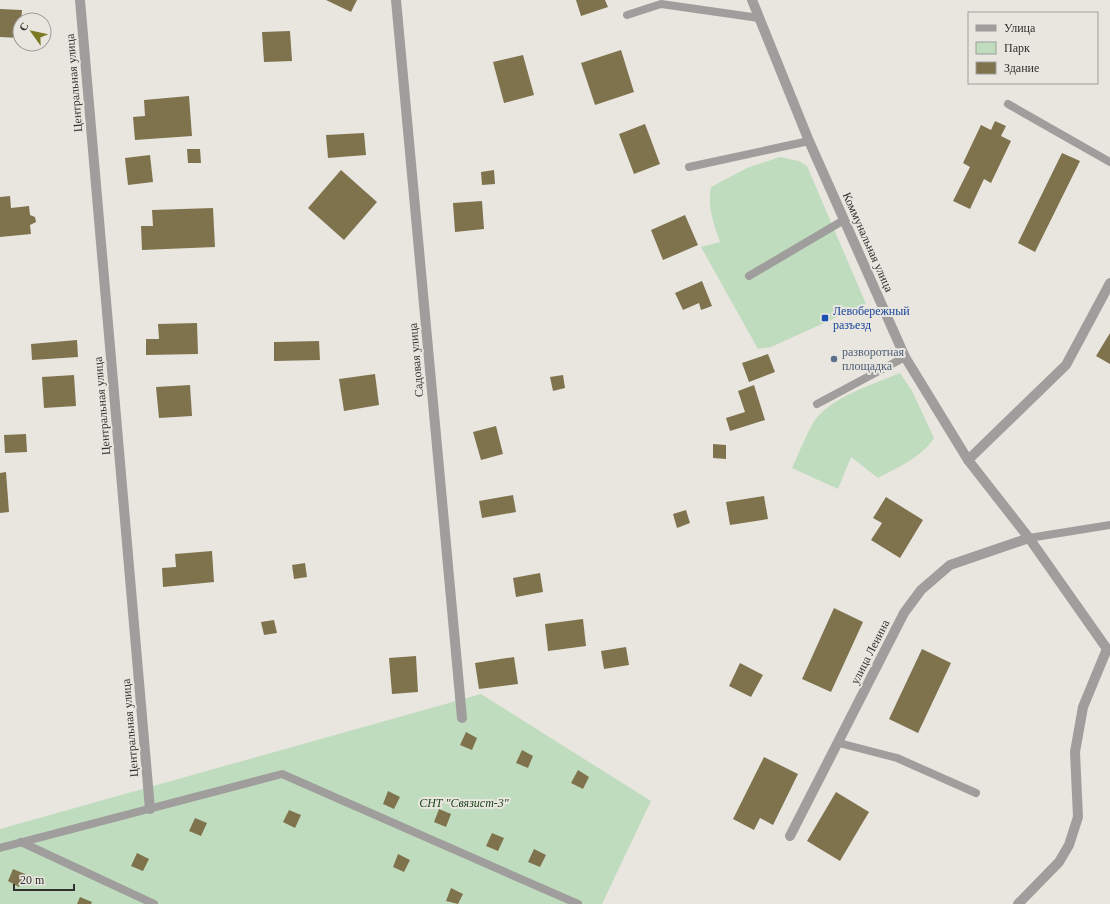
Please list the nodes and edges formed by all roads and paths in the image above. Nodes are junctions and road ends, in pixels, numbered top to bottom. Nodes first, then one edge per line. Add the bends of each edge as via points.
1 (80, 0) edge
2 (396, 0) edge
3 (752, 0) edge
4 (627, 15) dead end
5 (759, 18) junction
6 (1008, 104) dead end
7 (809, 141) junction
8 (1110, 162) edge
9 (689, 167) dead end
10 (844, 220) junction
11 (749, 276) dead end
12 (1110, 283) edge
13 (905, 357) junction
14 (817, 404) dead end
15 (968, 460) junction
16 (1110, 525) edge
17 (1029, 538) junction
18 (1108, 646) edge
19 (462, 718) dead end
20 (839, 743) junction
21 (976, 793) dead end
22 (150, 809) junction
23 (790, 836) dead end
24 (21, 842) junction
25 (0, 848) edge
26 (154, 904) edge
27 (578, 904) edge
28 (1018, 904) edge

1 - 22 street, Центральная улица
2 - 19 street, Садовая улица
3 - 5 street, Коммунальная улица
4 - 5 lane via 661,4
5 - 7 street, Коммунальная улица
6 - 8 lane
7 - 9 lane
7 - 10 street, Коммунальная улица
10 - 11 lane
10 - 13 street, Коммунальная улица
12 - 15 street via 1066,365
13 - 14 lane
13 - 15 street, Коммунальная улица
15 - 17 street, Коммунальная улица
16 - 17 lane
17 - 18 street, Коммунальная улица
17 - 20 street, улица Ленина via 950,565 921,590 904,613
18 - 28 street via 1083,707 1075,752 1078,817 1069,845 1059,862
20 - 21 lane via 898,758
20 - 23 street, улица Ленина
22 - 24 lane
22 - 27 lane via 282,774
24 - 25 lane
24 - 26 lane

